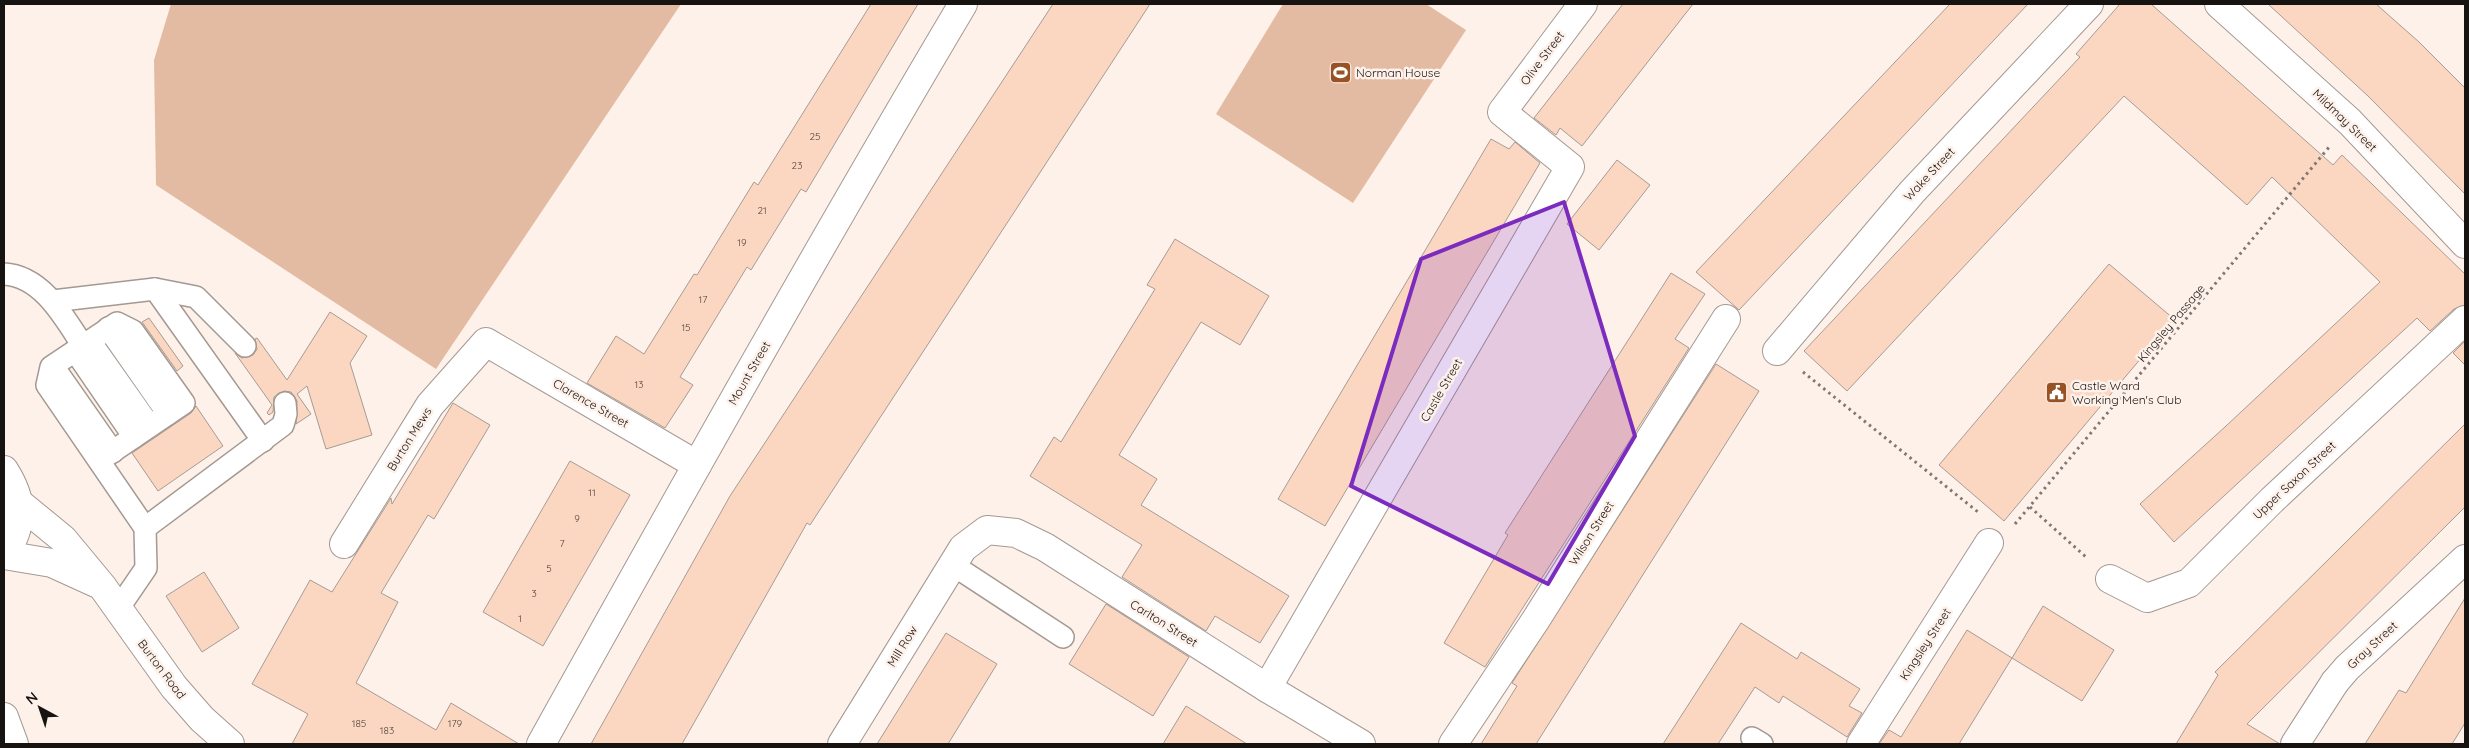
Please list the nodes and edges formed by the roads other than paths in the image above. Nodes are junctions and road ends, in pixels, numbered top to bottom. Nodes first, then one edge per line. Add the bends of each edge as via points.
1 (963, 4) edge
2 (1583, 4) edge
3 (2089, 4) edge
4 (2219, 4) edge
5 (1502, 112) joint
6 (2465, 244) edge
7 (4, 274) edge
8 (155, 289) junction
9 (53, 301) junction
10 (1726, 319) dead end
11 (2465, 320) edge
12 (486, 342) joint
13 (83, 346) junction
14 (245, 346) dead end
15 (1777, 351) road end
16 (285, 403) dead end
17 (142, 431) junction
18 (263, 441) junction
19 (107, 456) junction
20 (696, 465) junction
21 (4, 470) edge
22 (19, 504) junction
23 (145, 528) junction
24 (1998, 539) road end
25 (344, 544) dead end
26 (4, 555) edge
27 (958, 557) junction
28 (2465, 559) edge
29 (2110, 579) road end
30 (102, 586) junction
31 (118, 609) junction
32 (1063, 637) dead end
33 (1267, 688) junction
34 (4, 717) edge
35 (14, 744) edge
36 (230, 744) edge
37 (541, 744) edge
38 (842, 744) edge
39 (1361, 744) edge
40 (1454, 744) edge
41 (1861, 744) edge
42 (2295, 744) edge

1 - 20 street, Mount Street
2 - 5 street, Olive Street
3 - 15 street, Wake Street via 1912,192
4 - 6 street, Mildmay Street via 2350,122
5 - 33 street, Castle Street via 1570,168
7 - 9 lane via 17,275
8 - 9 lane
8 - 14 lane via 196,296
8 - 18 lane
9 - 13 lane
10 - 40 street, Wilson Street
11 - 29 street, Upper Saxon Street via 2272,500 2189,583 2147,598
12 - 20 street, Clarence Street
12 - 25 street, Burton Mews via 430,405
13 - 17 lane
13 - 17 lane via 113,326 133,332 184,403
13 - 19 lane via 50,376
16 - 18 lane via 283,425
17 - 19 lane
18 - 23 lane
19 - 23 lane
20 - 37 street, Mount Street
21 - 22 street via 14,486
22 - 26 street via 14,540
22 - 30 street, Burton Road via 63,539
23 - 31 lane via 146,568
24 - 41 street, Kingsley Street
26 - 30 street via 52,563
27 - 32 lane
27 - 33 street, Carlton Street via 987,530 1016,533 1045,547
27 - 38 street, Mill Row
28 - 42 street, Gray Street via 2347,668
30 - 31 street, Burton Road
31 - 36 street, Burton Road via 174,687 202,720
33 - 39 street, Carlton Street
34 - 35 street

